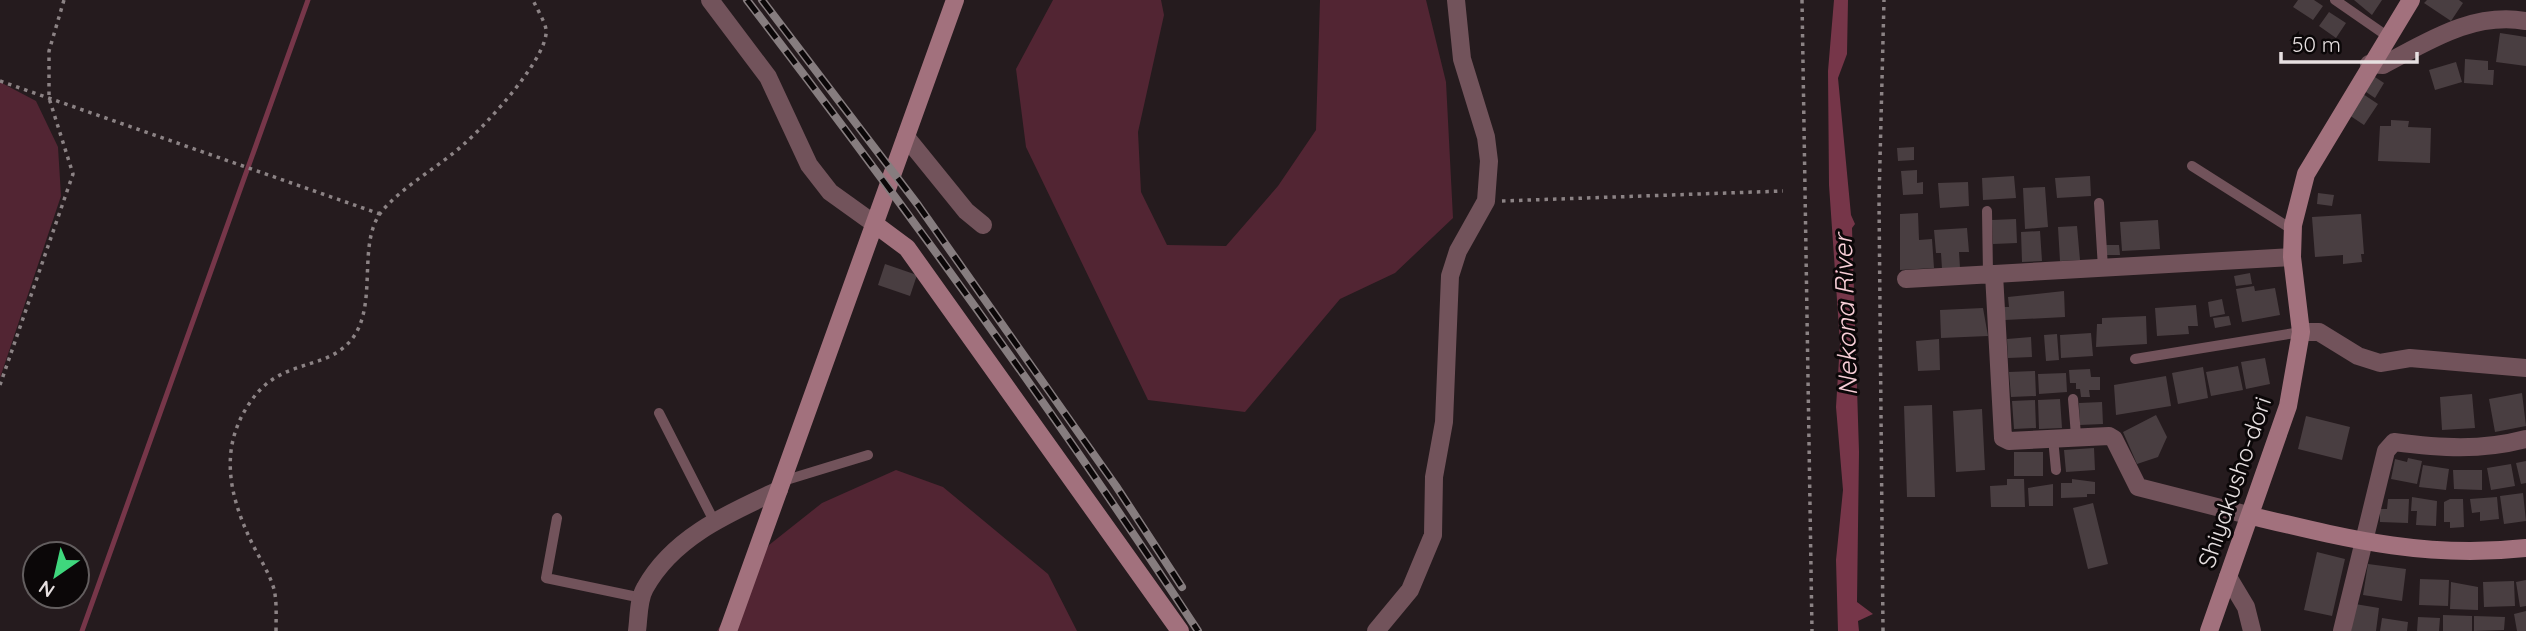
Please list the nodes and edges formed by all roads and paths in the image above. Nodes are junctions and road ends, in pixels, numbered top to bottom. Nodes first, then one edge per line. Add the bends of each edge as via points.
1 (64, 0) edge
2 (533, 0) edge
3 (710, 0) edge
4 (955, 0) edge
5 (1456, 0) edge
6 (1802, 0) edge
7 (1884, 0) edge
8 (2335, 0) edge
9 (2411, 0) edge
10 (2526, 21) edge
11 (2387, 36) junction
12 (2369, 64) junction
13 (0, 81) edge
14 (49, 98) junction
15 (906, 137) junction
16 (2192, 166) dead end
17 (1783, 191) dead end
18 (1486, 201) junction
19 (2099, 203) dead end
20 (1987, 211) dead end
21 (380, 214) junction
22 (876, 225) junction
23 (983, 225) dead end
24 (2293, 230) junction
25 (2292, 257) junction
26 (2103, 268) junction
27 (1991, 274) junction
28 (1906, 279) dead end
29 (2301, 332) junction
30 (2135, 359) dead end
31 (2526, 368) edge
32 (0, 385) edge
33 (2074, 399) dead end
34 (659, 412) dead end
35 (2076, 435) junction
36 (2053, 438) junction
37 (2526, 439) edge
38 (868, 455) dead end
39 (2056, 470) dead end
40 (781, 486) junction
41 (2252, 516) junction
42 (558, 518) dead end
43 (714, 521) junction
44 (2364, 543) junction
45 (2526, 548) edge
46 (2228, 577) junction
47 (642, 598) junction
48 (276, 631) edge
49 (637, 631) edge
50 (728, 631) edge
51 (1180, 631) edge
52 (1376, 631) edge
53 (1812, 631) edge
54 (1882, 631) edge
55 (2209, 631) edge
56 (2252, 631) edge
57 (2342, 631) edge

1 - 14 path via 49,51
2 - 21 path via 546,30 543,47 528,72 466,142
3 - 22 street via 768,77 809,164 830,192
4 - 15 street
5 - 18 street via 1462,59 1486,137
6 - 53 path
7 - 54 path via 1879,200
8 - 11 lane
9 - 11 street, Shiyakusho-dori
10 - 12 street via 2509,18 2460,25 2383,65
11 - 12 street, Shiyakusho-dori
12 - 24 street, Shiyakusho-dori via 2306,174
13 - 14 path
14 - 21 path
14 - 32 path via 73,174
15 - 22 street
15 - 23 street via 966,211
16 - 24 lane
17 - 18 path
18 - 52 street via 1458,251 1450,276 1444,422 1434,477 1433,535 1410,590
19 - 26 lane
20 - 27 lane
21 - 48 path via 372,236 365,310 353,338 333,356 289,368 269,382 251,399 233,432 228,461 244,527 274,588
22 - 40 street
22 - 51 street via 907,248
24 - 25 street, Shiyakusho-dori
25 - 26 street
25 - 29 street, Shiyakusho-dori
26 - 27 street
27 - 28 street
27 - 36 street via 2003,438
29 - 30 lane
29 - 31 street via 2319,332 2358,356 2380,363 2410,358
29 - 41 street, Shiyakusho-dori via 2288,406
33 - 35 lane
34 - 43 lane
35 - 36 street
35 - 41 street via 2114,439 2138,487
36 - 39 lane
37 - 44 street via 2495,447 2394,442 2386,451
38 - 40 lane
40 - 43 street
40 - 50 street
41 - 44 street
41 - 46 street, Shiyakusho-dori
42 - 47 lane via 546,578
43 - 47 street via 668,555
44 - 45 street via 2459,554
44 - 57 street
46 - 55 street, Shiyakusho-dori
46 - 56 street via 2237,588
47 - 49 street

